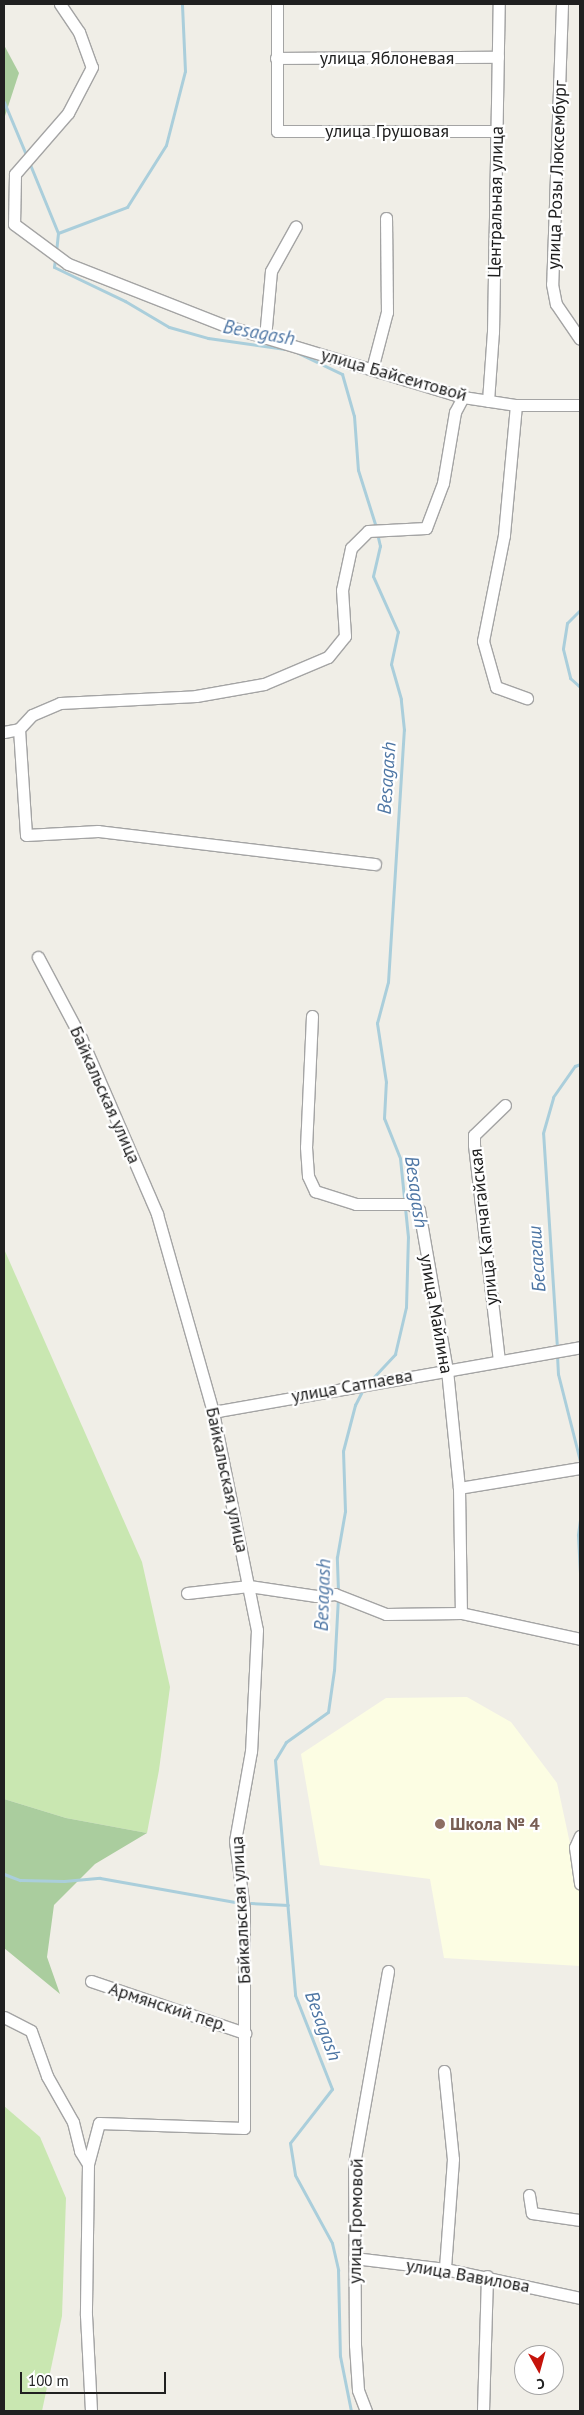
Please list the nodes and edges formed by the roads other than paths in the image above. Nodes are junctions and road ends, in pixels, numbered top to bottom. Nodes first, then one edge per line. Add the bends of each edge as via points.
1 (60, 4) edge
2 (276, 4) edge
3 (499, 4) edge
4 (562, 4) edge
5 (498, 57) junction
6 (276, 58) junction
7 (497, 131) junction
8 (386, 218) dead end
9 (296, 226) dead end
10 (265, 338) junction
11 (580, 339) edge
12 (372, 369) junction
13 (463, 397) junction
14 (488, 400) junction
15 (516, 405) junction
16 (580, 405) edge
17 (527, 698) dead end
18 (19, 729) junction
19 (4, 732) edge
20 (375, 864) dead end
21 (38, 957) dead end
22 (312, 1016) dead end
23 (506, 1105) dead end
24 (575, 1348) edge
25 (500, 1361) junction
26 (447, 1370) junction
27 (213, 1412) junction
28 (580, 1468) edge
29 (459, 1488) junction
30 (249, 1586) junction
31 (187, 1593) dead end
32 (461, 1612) junction
33 (580, 1639) edge
34 (580, 1836) edge
35 (580, 1884) edge
36 (388, 1971) dead end
37 (91, 1982) dead end
38 (4, 2017) edge
39 (245, 2033) junction
40 (444, 2072) dead end
41 (88, 2164) junction
42 (529, 2195) dead end
43 (580, 2220) edge
44 (354, 2258) junction
45 (445, 2268) junction
46 (487, 2276) junction
47 (580, 2298) edge
48 (91, 2411) edge
49 (366, 2411) edge
50 (483, 2411) edge

1 - 10 street, улица Байсеитовой via 79,32 92,67 68,113 15,174 14,224 68,264
2 - 6 street
3 - 5 street, Центральная улица
4 - 11 street, улица Розы Люксембург via 552,284 556,304
5 - 6 street, улица Яблоневая
5 - 7 street, Центральная улица
6 - 7 street, улица Грушовая via 278,131
7 - 14 street, Центральная улица via 493,332
8 - 12 street via 387,312
9 - 10 street via 271,271
10 - 12 street, улица Байсеитовой
12 - 13 street, улица Байсеитовой
13 - 14 street, улица Байсеитовой
13 - 18 street via 455,412 443,483 426,528 368,531 351,548 342,590 345,636 328,657 264,684 196,696 60,703 32,715
14 - 15 street, улица Байсеитовой
15 - 16 street, улица Байсеитовой
15 - 17 street via 504,535 483,641 496,687
18 - 19 street
18 - 20 street via 26,835 98,832
21 - 27 street, Байкальская улица via 81,1038 157,1214
22 - 26 street, улица Майлина via 306,1147 308,1176 315,1191 356,1204 410,1204 419,1210
23 - 25 street, улица Капчагайская via 474,1135
24 - 25 street, улица Сатпаева
25 - 26 street, улица Сатпаева
26 - 27 street, улица Сатпаева
26 - 29 street, улица Майлина
27 - 30 street, Байкальская улица
28 - 29 street
29 - 32 street, улица Майлина
30 - 31 street
30 - 32 street via 316,1596 335,1594 386,1614
30 - 39 street, Байкальская улица via 258,1630 252,1751 235,1841 244,1909
32 - 33 street
34 - 35 street via 575,1847
36 - 44 street, улица Громовой via 354,2164
37 - 39 street, Армянский пер.
38 - 41 street via 32,2031 47,2076 73,2122 80,2151
39 - 41 street, Байкальская улица via 244,2128 99,2123
40 - 45 street via 453,2159
41 - 48 street via 86,2315
42 - 43 street via 532,2213
44 - 45 street, улица Вавилова
44 - 49 street, улица Громовой via 358,2390
45 - 46 street, улица Вавилова
46 - 47 street, улица Вавилова
46 - 50 street

